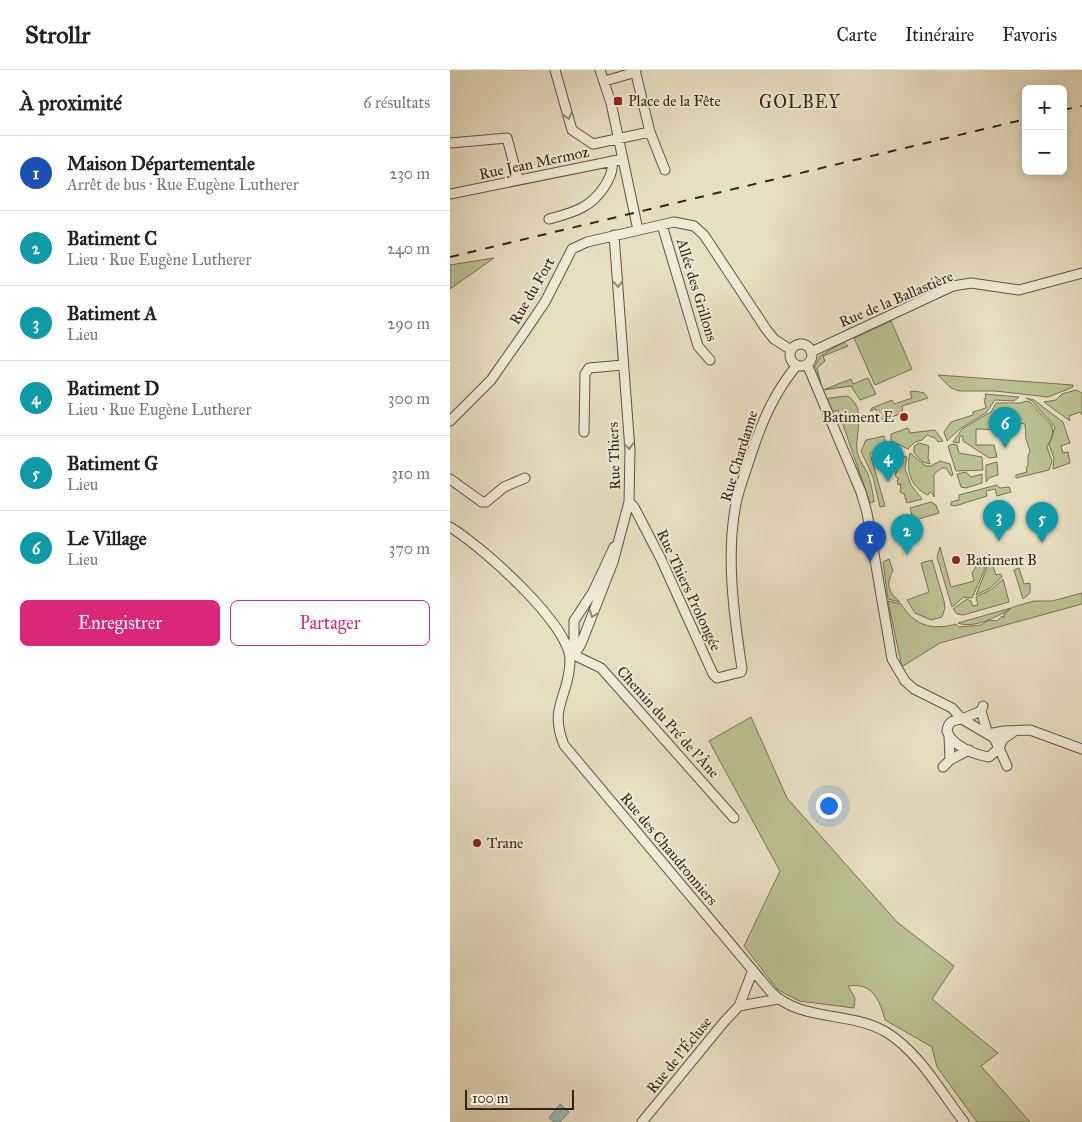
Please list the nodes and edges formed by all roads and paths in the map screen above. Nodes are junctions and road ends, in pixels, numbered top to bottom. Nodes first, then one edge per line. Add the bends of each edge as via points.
1 (555, 70) edge
2 (600, 70) edge
3 (635, 71) edge
4 (605, 81) junction
5 (650, 132) junction
6 (619, 138) junction
7 (450, 143) edge
8 (623, 158) junction
9 (612, 161) junction
10 (665, 170) dead end
11 (518, 179) junction
12 (450, 194) edge
13 (548, 219) dead end
14 (662, 225) junction
15 (638, 230) junction
16 (614, 236) junction
17 (1082, 273) edge
18 (791, 350) junction
19 (811, 352) junction
20 (710, 360) dead end
21 (807, 364) junction
22 (623, 365) junction
23 (797, 365) junction
24 (450, 421) edge
25 (584, 432) dead end
26 (525, 478) dead end
27 (450, 479) edge
28 (629, 502) junction
29 (450, 527) edge
30 (618, 546) junction
31 (572, 655) junction
32 (730, 676) joint
33 (943, 703) junction
34 (962, 719) junction
35 (1015, 731) junction
36 (948, 732) junction
37 (988, 734) junction
38 (999, 748) junction
39 (1082, 749) edge
40 (969, 750) junction
41 (989, 757) junction
42 (734, 818) dead end
43 (753, 970) junction
44 (778, 999) junction
45 (739, 1006) junction
46 (642, 1122) edge
47 (964, 1122) edge

1 -> 6 street via 572,130 588,142
2 - 4 street
3 - 4 street
3 - 5 street
4 - 6 street
5 - 6 street
5 - 10 street
6 - 8 street
7 - 11 street via 507,138
8 - 9 street, Rue Jean Mermoz
8 - 15 street
9 - 11 street, Rue Jean Mermoz
9 - 13 street via 612,172 593,200 578,210
11 - 12 street, Rue Jean Mermoz
14 - 15 street, Rue du Fort
14 - 18 street, Rue du Fort via 687,223 704,235 766,329 774,339
14 - 20 street, Allée des Grillons via 698,346
15 - 16 street, Rue du Fort
16 -> 22 street, Rue Thiers
16 - 24 street, Rue du Fort via 572,249 545,302 519,341 491,380
17 - 19 street, Rue de la Ballastière via 1020,290 971,283 953,286
18 - 19 street via 803,344
18 - 23 street via 791,361
19 - 21 street
21 - 23 street
21 - 33 street via 863,499 892,659 905,681 914,689
22 - 25 street, Rue Thiers via 589,368 585,374
22 -> 28 street, Rue Thiers via 630,450
23 - 32 street, Rue Chardanne via 779,387 767,410 737,501 732,561 734,622 742,669
26 - 27 street via 504,487 486,502
28 - 30 street, Rue Thiers
28 - 32 street, Rue Thiers Prolongée via 661,559 713,674 717,678
29 - 31 street via 526,590
30 -> 31 street, Rue Thiers via 584,636
30 - 31 street, Rue Thiers via 613,547 593,592 574,621
31 - 42 street, Chemin du Pré de l'Âne via 601,668
31 - 43 street, Rue des Chaudronniers via 557,712 564,745
33 - 34 street
33 - 36 street
34 - 36 street via 950,722
34 - 37 street
34 - 37 street via 982,708
35 - 37 street
35 - 38 street via 1003,739
35 - 39 street via 1030,730
36 - 40 street
36 - 40 street via 946,763
37 - 38 street
38 - 41 street
38 - 41 street via 1008,768
40 - 41 street
43 - 44 street, Rue des Chaudronniers
43 - 45 street, Rue de l'Écluse
44 - 45 street
44 - 47 street, Rue des Chaudronniers via 799,1009 862,1021 886,1032 906,1048
45 - 46 street, Rue de l'Écluse

